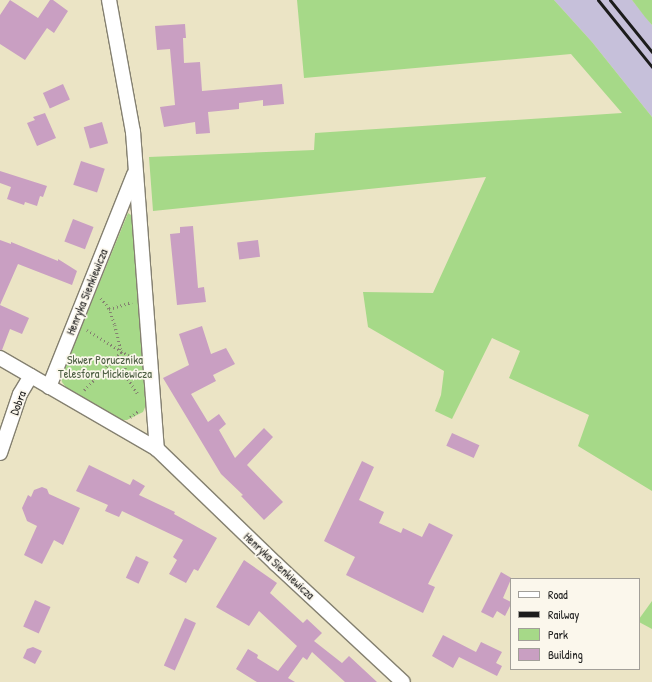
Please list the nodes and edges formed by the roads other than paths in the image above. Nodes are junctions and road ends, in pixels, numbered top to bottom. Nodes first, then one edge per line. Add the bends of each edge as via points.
1 (109, 0) edge
2 (136, 170) junction
3 (0, 358) edge
4 (31, 376) junction
5 (49, 387) junction
6 (157, 449) junction
7 (0, 453) edge
8 (403, 682) edge

1 - 2 street, Henryka Sienkiewicza via 133,132
2 - 5 street, Henryka Sienkiewicza
2 - 6 street, Henryka Sienkiewicza via 145,300 143,361
3 - 4 street
4 - 5 street
4 - 7 street, Dobra via 20,394
5 - 6 street, Henryka Sienkiewicza
6 - 8 street, Henryka Sienkiewicza

